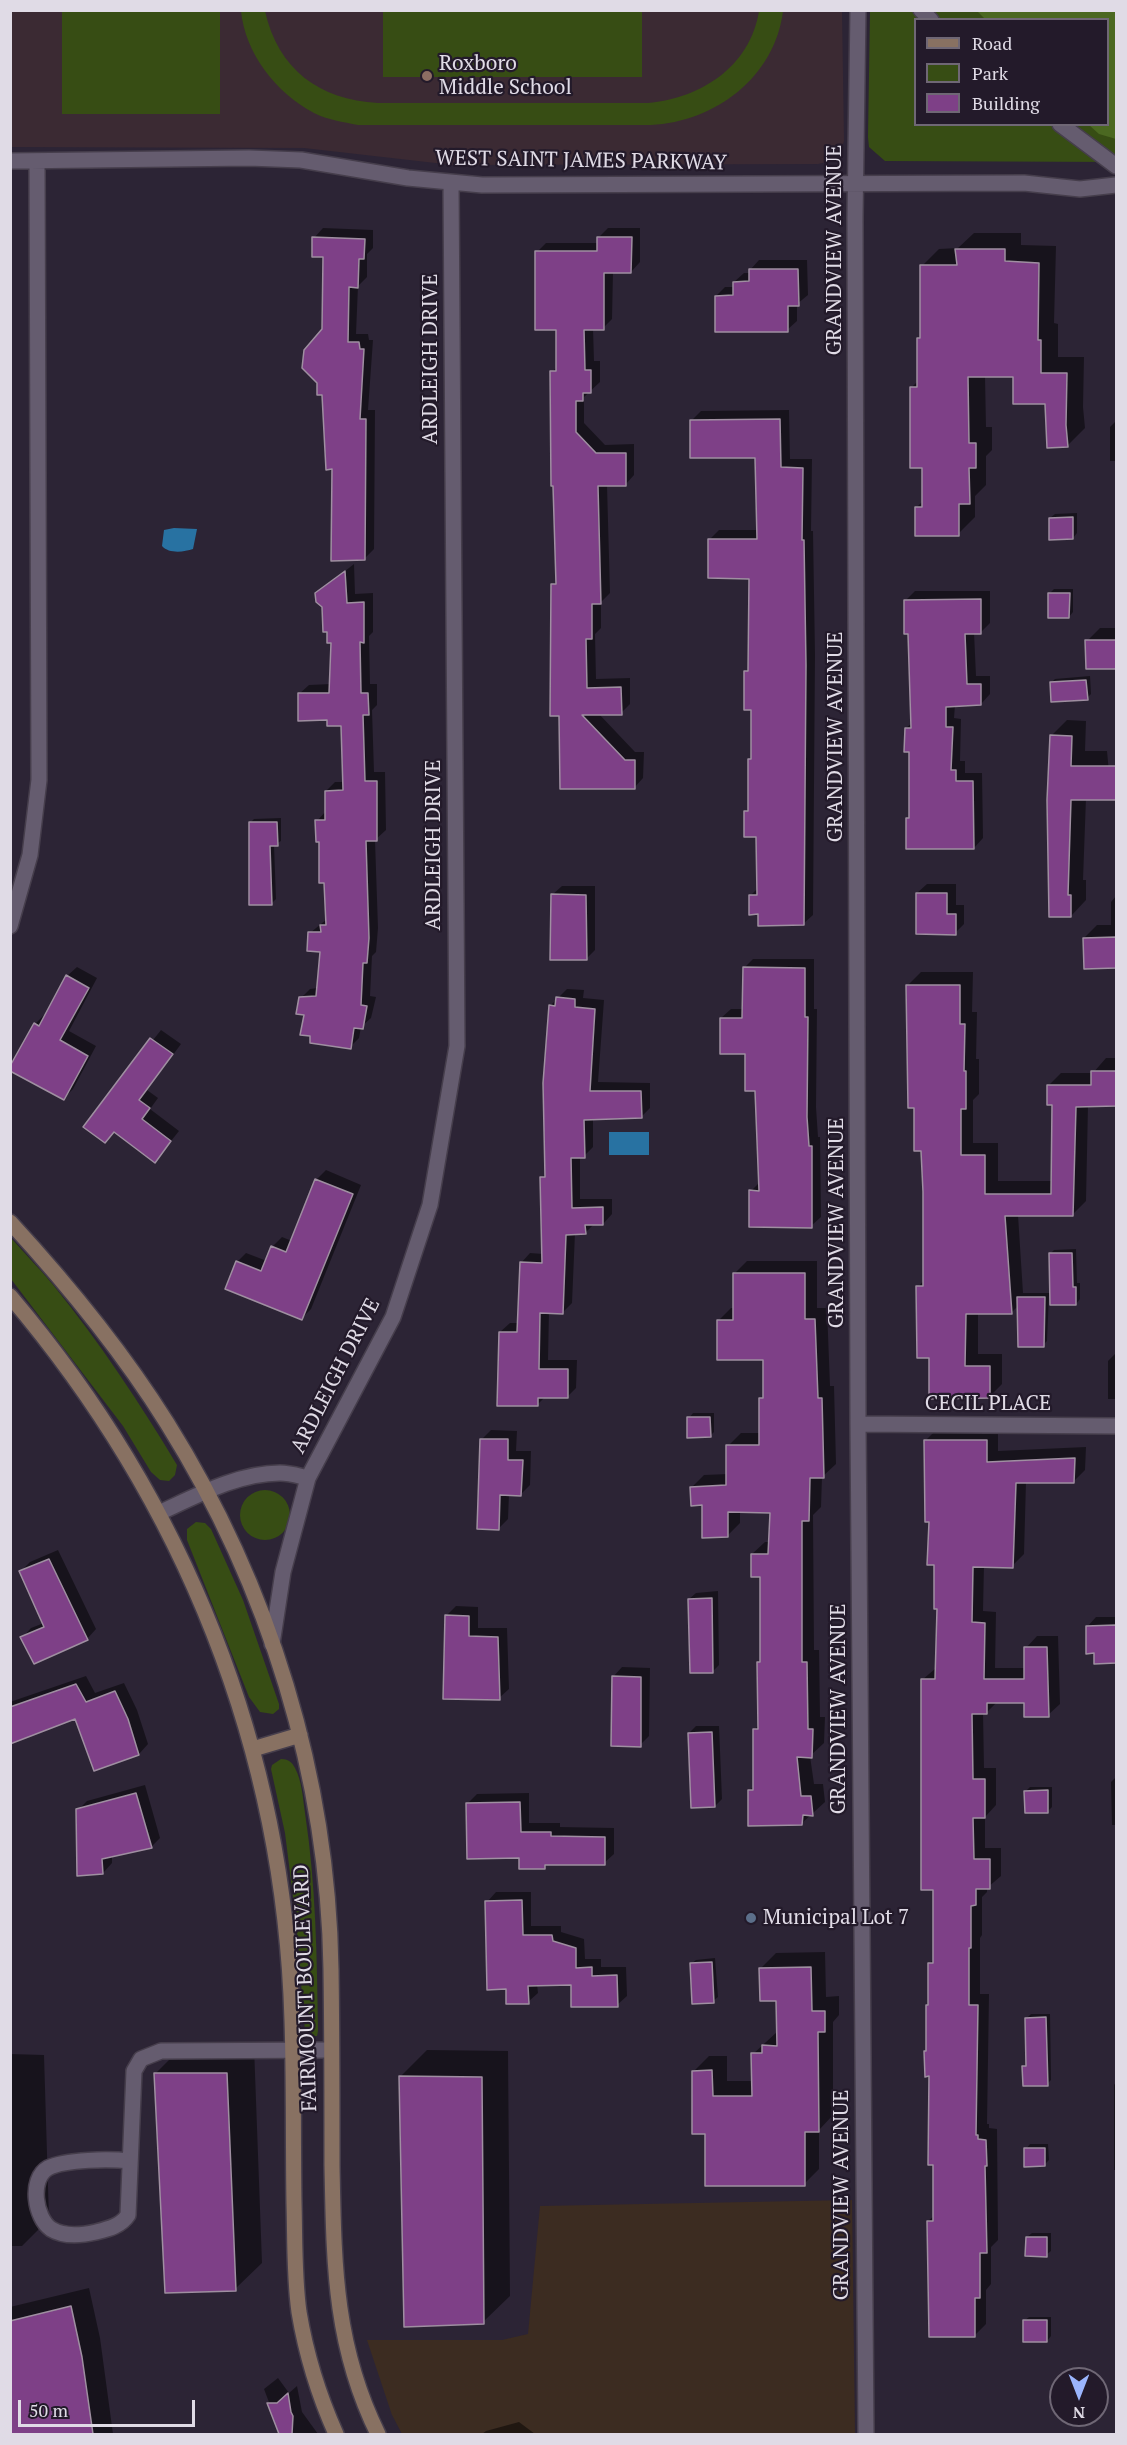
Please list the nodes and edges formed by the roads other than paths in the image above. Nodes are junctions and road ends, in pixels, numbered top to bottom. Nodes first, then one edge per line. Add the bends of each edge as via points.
1 (858, 10) edge
2 (1063, 126) edge
3 (10, 161) edge
4 (37, 161) junction
5 (1116, 166) edge
6 (451, 183) junction
7 (856, 183) junction
8 (1116, 185) edge
9 (10, 926) edge
10 (10, 1222) edge
11 (10, 1296) edge
12 (858, 1424) junction
13 (1116, 1426) edge
14 (308, 1478) junction
15 (205, 1491) junction
16 (159, 1513) junction
17 (272, 1644) junction
18 (300, 1735) junction
19 (253, 1749) junction
20 (293, 2049) junction
21 (331, 2050) junction
22 (130, 2161) junction
23 (336, 2434) edge
24 (378, 2434) edge
25 (866, 2434) edge

1 - 7 street, GRANDVIEW AVENUE
2 - 5 street
3 - 4 street, WEST SAINT JAMES PARKWAY
4 - 6 street, WEST SAINT JAMES PARKWAY via 301,160
4 - 9 street via 39,780 30,855
6 - 7 street, WEST SAINT JAMES PARKWAY
6 - 14 street, ARDLEIGH DRIVE via 457,1046 430,1205 393,1317
7 - 8 street, WEST SAINT JAMES PARKWAY via 1024,183 1080,189
7 - 12 street, GRANDVIEW AVENUE
10 - 15 main road, FAIRMOUNT BOULEVARD via 118,1351 166,1422
11 - 16 main road, FAIRMOUNT BOULEVARD via 87,1395
12 - 13 street, CECIL PLACE
12 - 25 street, GRANDVIEW AVENUE
14 - 15 street, ARDLEIGH DRIVE via 279,1472
14 - 17 street, ARDLEIGH DRIVE via 283,1572
15 - 16 street, ARDLEIGH DRIVE
15 - 17 main road, FAIRMOUNT BOULEVARD
16 - 19 main road, FAIRMOUNT BOULEVARD via 218,1640
17 - 18 main road, FAIRMOUNT BOULEVARD
18 - 19 main road
18 - 21 main road, FAIRMOUNT BOULEVARD via 326,1875
19 - 20 main road, FAIRMOUNT BOULEVARD via 282,1902
20 - 21 street
20 - 22 street via 161,2051 141,2059 134,2071
20 - 23 main road, FAIRMOUNT BOULEVARD via 297,2294 310,2361
21 - 24 main road, FAIRMOUNT BOULEVARD via 337,2295 354,2374
22 - 22 street via 128,2215 124,2222 79,2235 52,2229 43,2220 36,2194 37,2184 47,2169 68,2162

